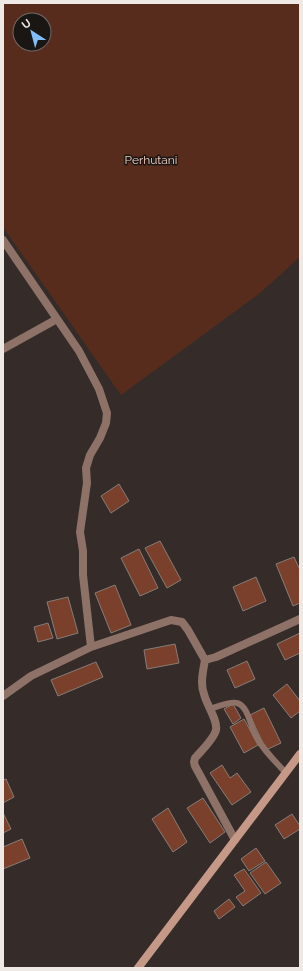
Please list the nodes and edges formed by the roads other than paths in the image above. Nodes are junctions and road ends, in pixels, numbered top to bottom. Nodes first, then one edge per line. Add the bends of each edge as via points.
1 (3, 240) edge
2 (57, 319) junction
3 (3, 349) edge
4 (300, 618) edge
5 (91, 647) junction
6 (205, 660) junction
7 (3, 696) edge
8 (210, 709) junction
9 (300, 754) edge
10 (286, 773) junction
11 (235, 840) junction
12 (138, 968) edge

1 - 2 street
2 - 3 street
2 - 5 street via 80,351 99,389 107,413 106,423 86,468 87,483 80,532
4 - 6 street
5 - 6 street via 171,620 182,622
5 - 7 street via 31,676
6 - 8 street via 203,693
8 - 10 lane via 238,703 246,712 255,735 268,754
8 - 11 street via 216,730 194,762
9 - 10 street
10 - 11 street
11 - 12 street

